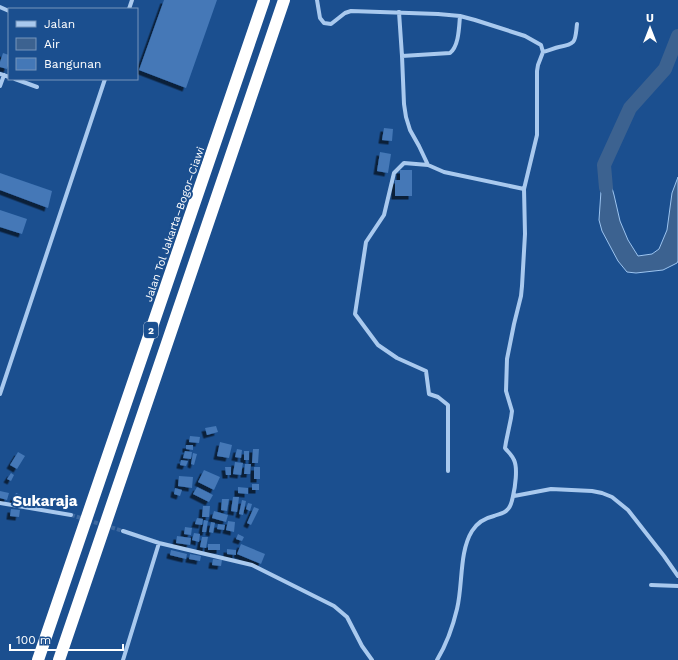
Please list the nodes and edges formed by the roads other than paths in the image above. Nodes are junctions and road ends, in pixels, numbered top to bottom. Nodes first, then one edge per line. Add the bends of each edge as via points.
1 (264, 0) edge
2 (284, 0) edge
3 (317, 0) edge
4 (399, 12) junction
5 (460, 16) junction
6 (577, 24) dead end
7 (543, 52) junction
8 (402, 56) junction
9 (2, 75) edge
10 (18, 80) edge
11 (105, 80) edge
12 (0, 86) edge
13 (37, 87) dead end
14 (428, 166) junction
15 (524, 189) junction
16 (0, 394) edge
17 (448, 471) dead end
18 (514, 496) junction
19 (0, 503) edge
20 (71, 515) tunnel mouth
21 (123, 531) tunnel mouth
22 (159, 543) junction
23 (678, 576) edge
24 (651, 585) dead end
25 (678, 586) edge
26 (38, 660) edge
27 (59, 660) edge
28 (123, 660) edge
29 (372, 660) edge
30 (438, 660) edge

1 - 26 highway, Jalan Tol Jakarta–Bogor–Ciawi / 2
2 - 27 highway, 2
3 - 4 street via 320,18 324,23 331,24 351,11
4 - 5 street
4 - 8 street
5 - 7 street via 531,38 541,45
5 - 8 street via 456,46 452,52
6 - 7 street via 576,39 572,43
7 - 15 street via 537,72 537,135
8 - 14 street via 406,117
9 - 12 street
10 - 13 street
11 - 16 street
14 - 15 street via 444,172
14 - 17 street via 404,163 394,174 384,215 366,242 355,314 378,345 397,358 426,371 429,394 448,405
15 - 18 street via 522,286 507,359 506,380 506,391 512,411 505,448 516,463
18 - 23 street via 551,489 592,491 612,497 628,510
18 - 30 street via 507,511 486,518 476,525 469,536 457,609
19 - 20 street
21 - 22 street
22 - 28 street
22 - 29 street via 252,565 334,606 347,617
24 - 25 street

